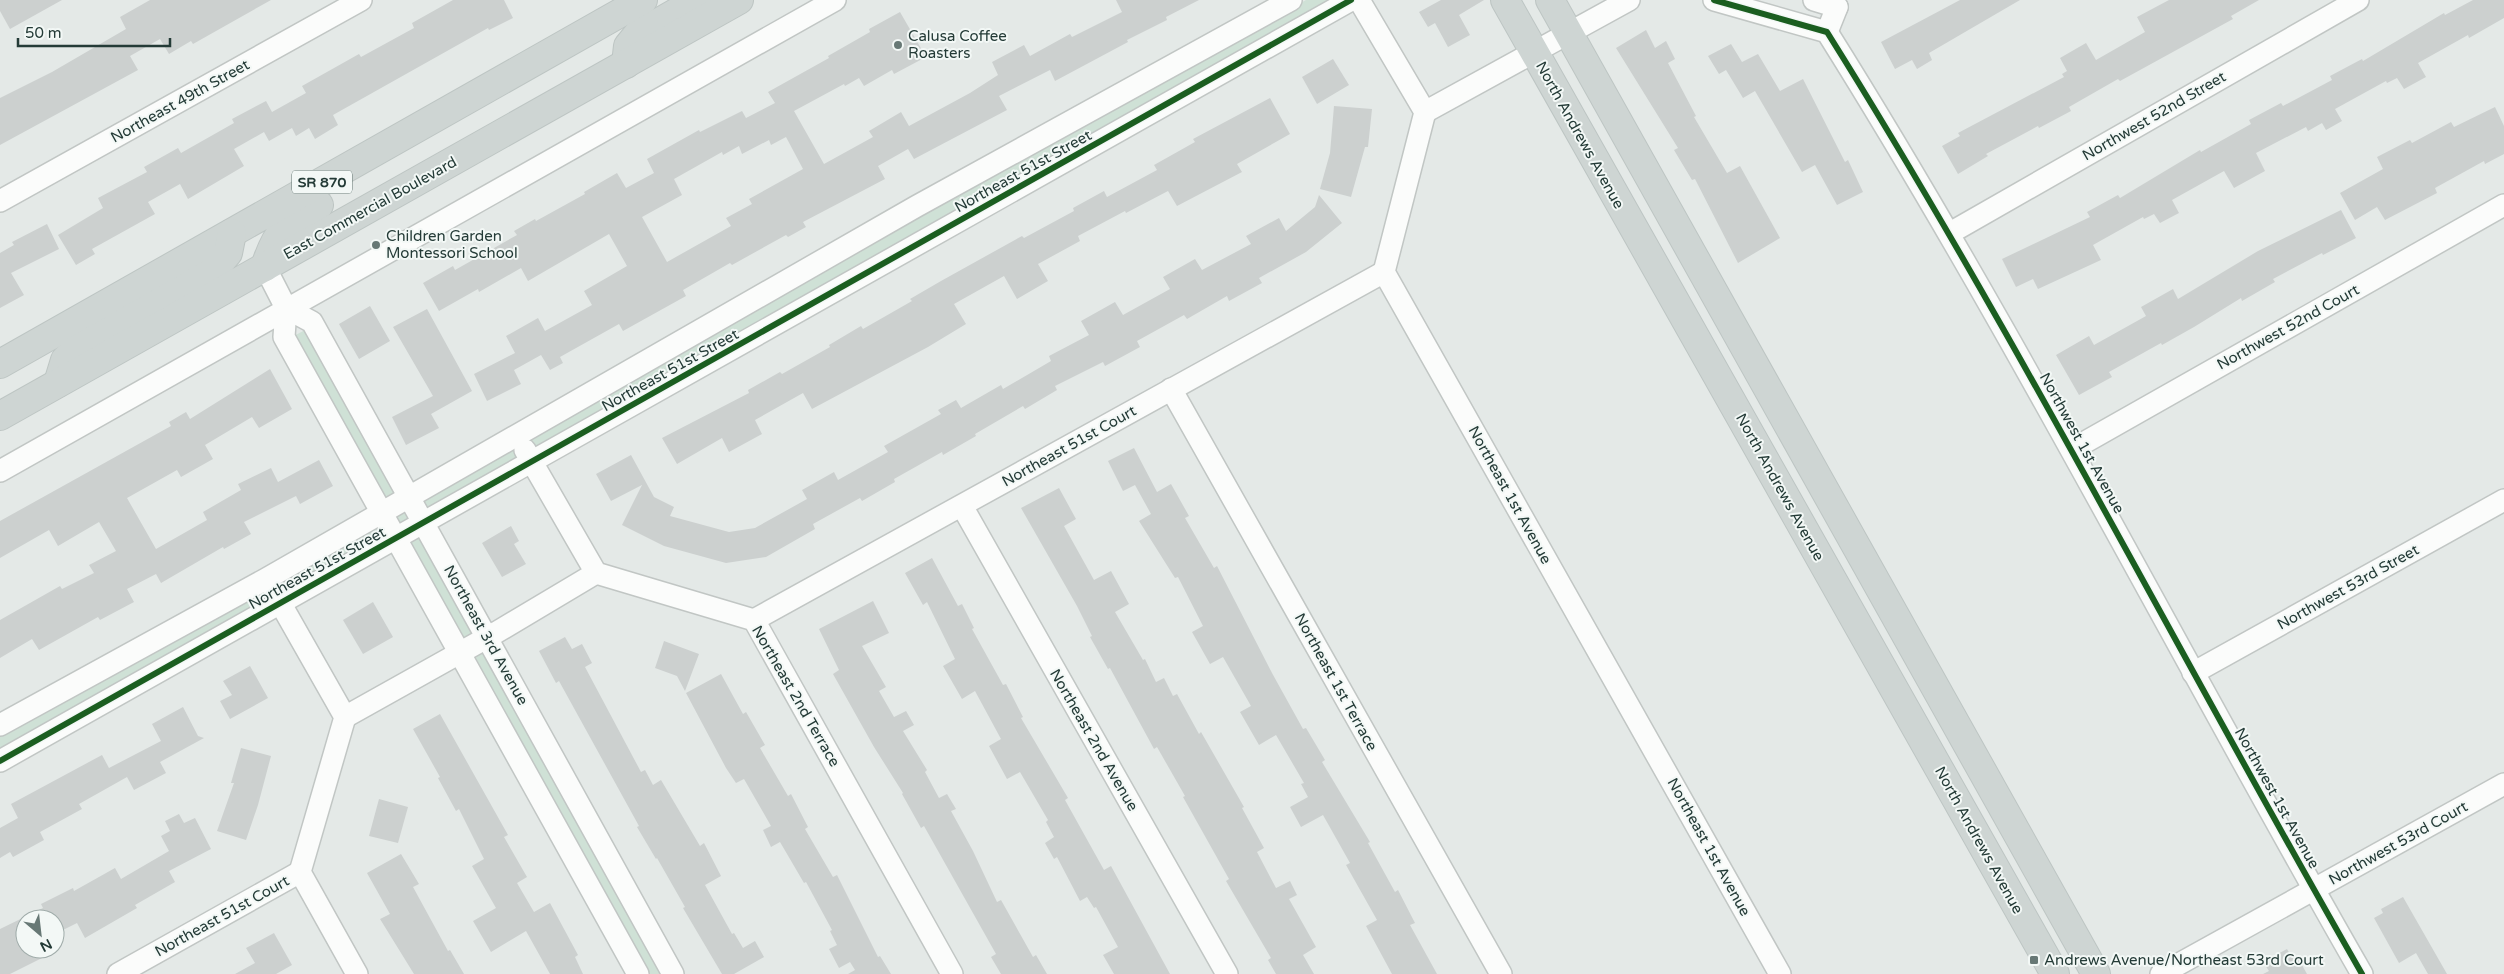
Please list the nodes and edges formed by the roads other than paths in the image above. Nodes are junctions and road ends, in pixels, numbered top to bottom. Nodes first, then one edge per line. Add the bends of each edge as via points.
1 (360, 0) edge
2 (643, 0) edge
3 (698, 0) edge
4 (739, 0) edge
5 (1291, 0) edge
6 (1352, 0) edge
7 (1359, 0) edge
8 (1505, 0) edge
9 (1550, 0) edge
10 (1629, 0) edge
11 (1714, 0) edge
12 (1814, 0) edge
13 (2358, 0) edge
14 (828, 2) edge
15 (1843, 3) edge
16 (1827, 32) junction
17 (1568, 35) junction
18 (1534, 53) junction
19 (626, 64) junction
20 (451, 109) junction
21 (1425, 112) junction
22 (0, 202) edge
23 (2504, 205) edge
24 (917, 206) junction
25 (232, 233) junction
26 (1950, 233) junction
27 (934, 235) junction
28 (265, 267) junction
29 (1384, 272) junction
30 (286, 308) junction
31 (0, 364) edge
32 (58, 383) junction
33 (1171, 390) junction
34 (0, 416) edge
35 (517, 437) junction
36 (2072, 449) junction
37 (531, 462) junction
38 (0, 470) edge
39 (410, 498) junction
40 (2504, 500) edge
41 (962, 506) junction
42 (382, 513) junction
43 (423, 522) junction
44 (396, 538) junction
45 (596, 573) junction
46 (266, 579) junction
47 (280, 603) junction
48 (754, 620) junction
49 (487, 638) junction
50 (460, 653) junction
51 (2193, 673) junction
52 (345, 716) junction
53 (0, 725) edge
54 (0, 761) edge
55 (2504, 784) edge
56 (300, 872) junction
57 (2314, 890) junction
58 (118, 974) edge
59 (357, 974) edge
60 (638, 974) edge
61 (674, 974) edge
62 (952, 974) edge
63 (1227, 974) edge
64 (1501, 974) edge
65 (1780, 974) edge
66 (2055, 974) edge
67 (2096, 974) edge
68 (2161, 974) edge
69 (2362, 974) edge

1 - 22 street, Northeast 49th Street
2 - 20 main road, SR 870
3 - 19 main road via 637,35 628,46
4 - 19 main road, East Commercial Boulevard / SR 870
5 - 24 street, Northeast 51st Street
6 - 27 street, Northeast 51st Street
7 - 21 street
8 - 18 main road, North Andrews Avenue
9 - 17 main road
10 - 17 street
11 - 16 street
12 - 15 street
13 - 26 street, Northwest 52nd Street
14 - 30 street
15 - 16 street
16 - 26 street, Northwest 1st Avenue
17 - 18 street
17 - 67 main road
18 - 21 street
18 - 66 main road, North Andrews Avenue
19 - 28 main road, East Commercial Boulevard / SR 870
20 - 25 main road, SR 870
20 - 28 main road via 437,138 283,227 271,246
21 - 29 street
23 - 36 street, Northwest 52nd Court
24 - 27 street
24 - 35 street, Northeast 51st Street
25 - 31 main road, SR 870
25 - 32 main road via 228,253 210,274 73,352 66,360
26 - 36 street, Northwest 1st Avenue
27 - 37 street, Northeast 51st Street
28 - 30 street
28 - 32 main road, East Commercial Boulevard / SR 870
29 - 33 street, Northeast 51st Court
29 - 65 street, Northeast 1st Avenue
30 - 38 street
30 - 39 street, Northeast 3rd Avenue via 312,322
30 - 42 street, Northeast 3rd Avenue via 284,337
32 - 34 main road, East Commercial Boulevard / SR 870
33 - 41 street, Northeast 51st Court
33 - 64 street, Northeast 1st Terrace
35 - 37 street
35 - 39 street, Northeast 51st Street
36 - 51 street, Northwest 1st Avenue
37 - 43 street, Northeast 51st Street
37 - 45 street
39 - 42 street, Northeast 51st Street
39 - 43 street, Northeast 3rd Avenue
40 - 51 street, Northwest 53rd Street
41 - 48 street, Northeast 51st Court
41 - 63 street, Northeast 2nd Avenue
42 - 44 street, Northeast 3rd Avenue
42 - 46 street, Northeast 51st Street
43 - 44 street, Northeast 51st Street
43 - 49 street, Northeast 3rd Avenue
44 - 47 street, Northeast 51st Street
44 - 50 street, Northeast 3rd Avenue
45 - 48 street, Northeast 2nd Terrace
45 - 49 street
46 - 47 street
46 - 53 street, Northeast 51st Street
47 - 52 street
47 - 54 street, Northeast 51st Street
48 - 62 street, Northeast 2nd Terrace
49 - 50 street
49 - 61 street, Northeast 3rd Avenue
50 - 52 street
50 - 60 street, Northeast 3rd Avenue
51 - 57 street, Northwest 1st Avenue
52 - 56 street
55 - 57 street, Northwest 53rd Court
56 - 58 street, Northeast 51st Court
56 - 59 street
57 - 68 street, Northwest 53rd Court
57 - 69 street, Northwest 1st Avenue

